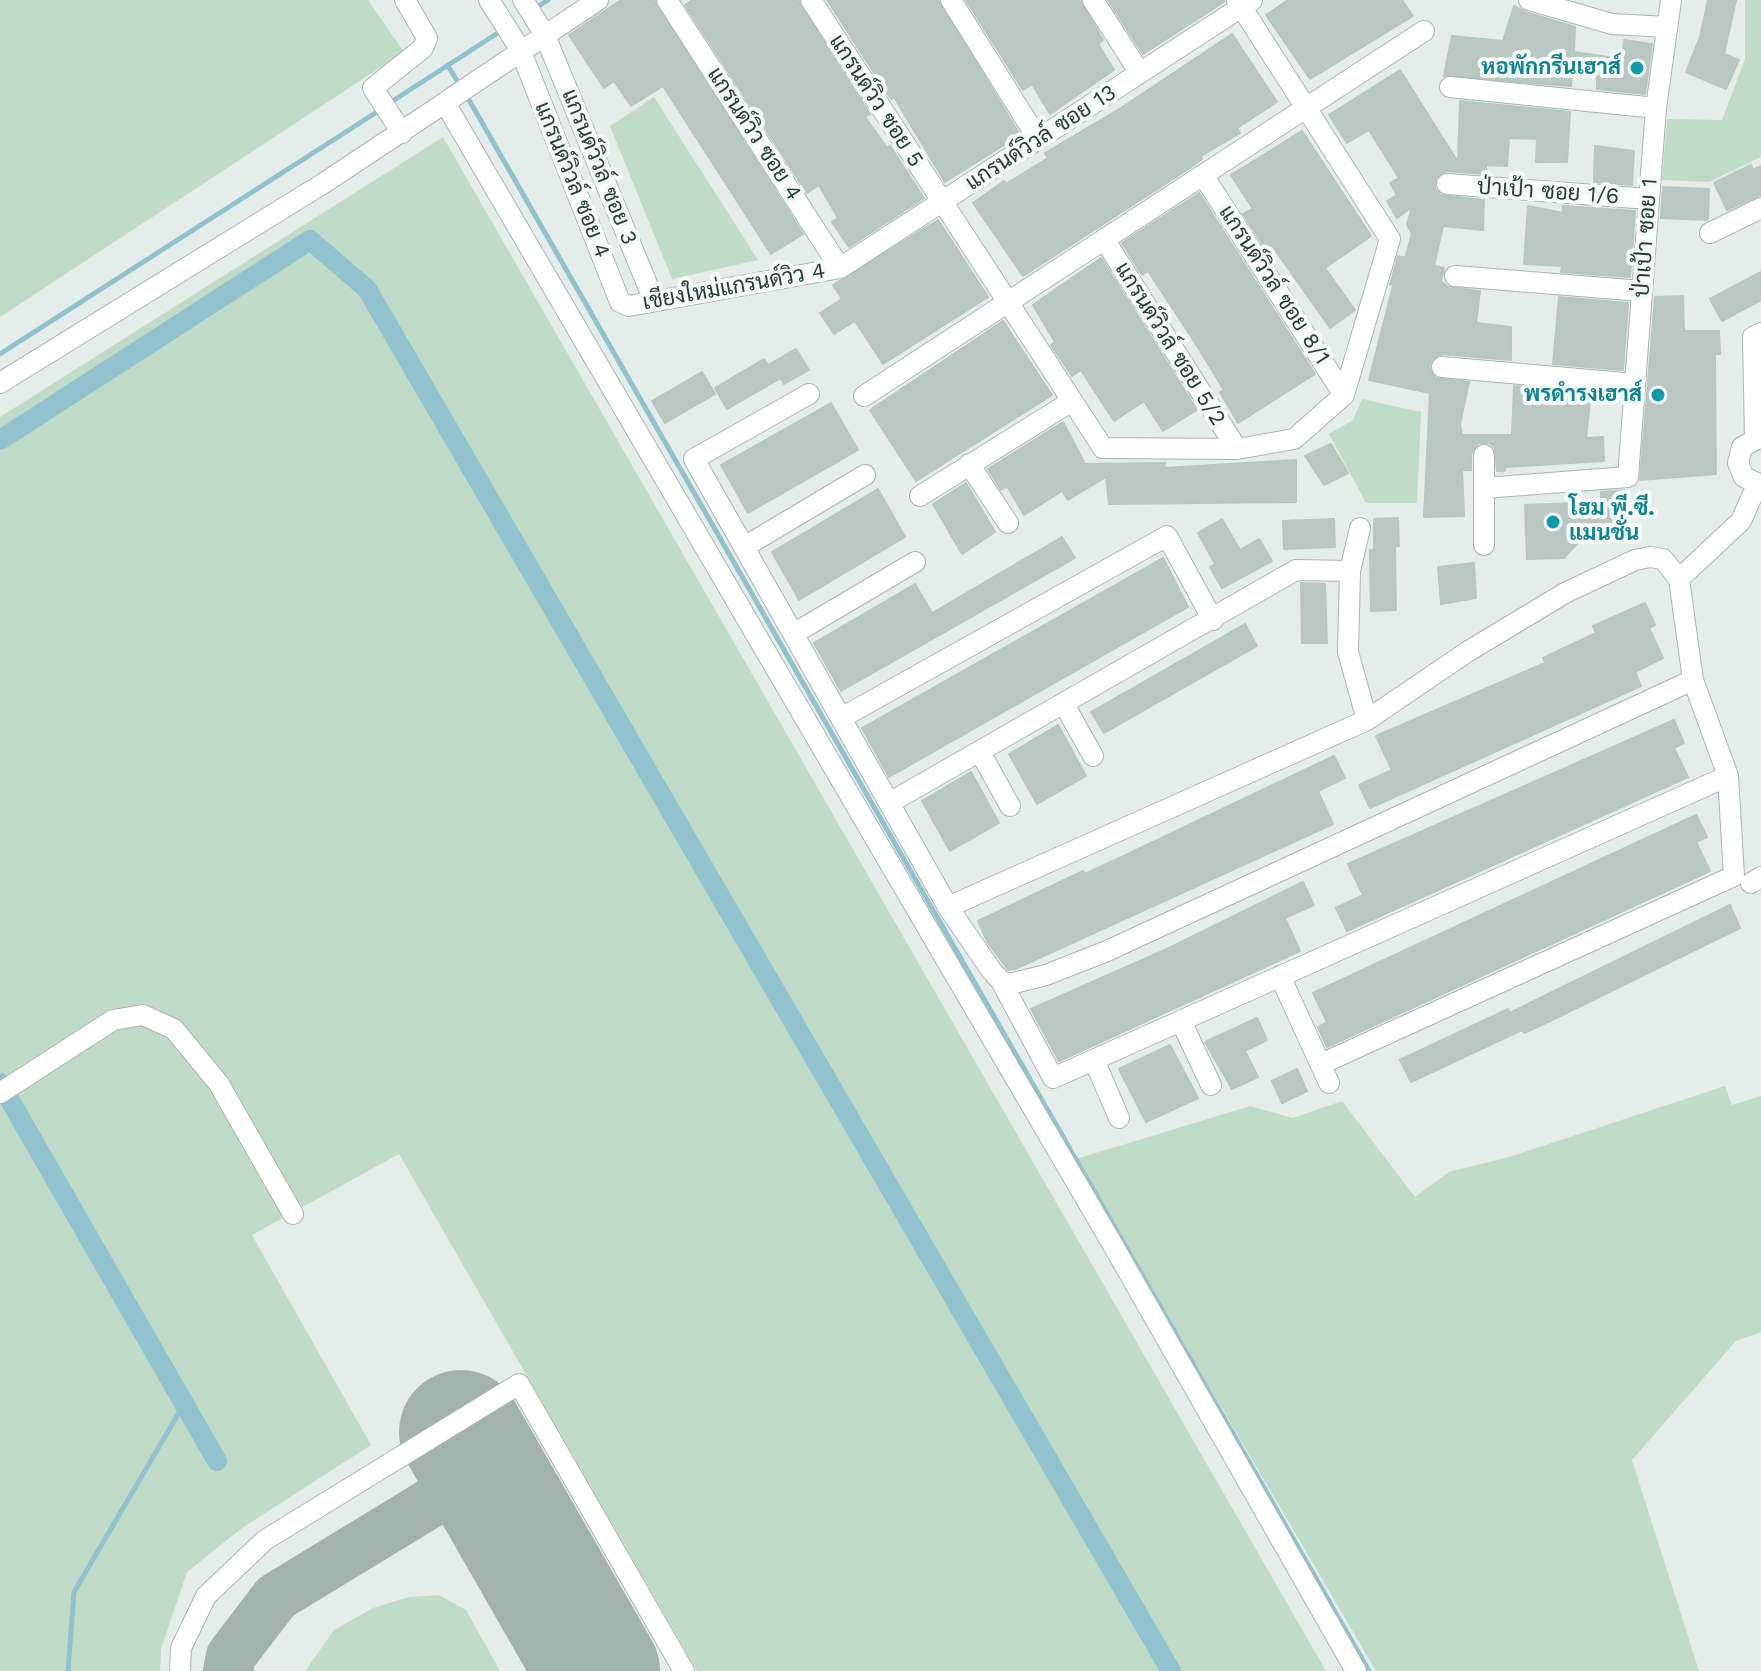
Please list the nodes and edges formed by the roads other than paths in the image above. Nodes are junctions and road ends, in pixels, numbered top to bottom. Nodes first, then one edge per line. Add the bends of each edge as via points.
1 (405, 0) edge
2 (598, 0) edge
3 (667, 0) edge
4 (811, 0) edge
5 (951, 0) edge
6 (1093, 0) edge
7 (1529, 0) edge
8 (1671, 0) edge
9 (1243, 2) edge
10 (507, 5) edge
11 (1667, 27) junction
12 (542, 29) junction
13 (1424, 31) dead end
14 (518, 45) junction
15 (1140, 73) junction
16 (1450, 87) dead end
17 (448, 101) junction
18 (1656, 108) junction
19 (1304, 109) junction
20 (402, 133) junction
21 (1038, 139) junction
22 (1203, 175) junction
23 (1447, 184) dead end
24 (1649, 199) junction
25 (942, 202) junction
26 (1761, 208) edge
27 (1710, 233) dead end
28 (1104, 239) junction
29 (840, 268) junction
30 (1455, 276) dead end
31 (1642, 291) junction
32 (654, 301) junction
33 (1009, 301) junction
34 (629, 306) joint
35 (1761, 333) edge
36 (1442, 367) dead end
37 (0, 383) edge
38 (1635, 384) junction
39 (809, 394) dead end
40 (1344, 395) junction
41 (864, 396) dead end
42 (1072, 401) junction
43 (1758, 438) edge
44 (1237, 449) junction
45 (1484, 455) dead end
46 (969, 464) junction
47 (865, 475) dead end
48 (1759, 485) edge
49 (1484, 488) junction
50 (920, 496) dead end
51 (1008, 523) dead end
52 (1360, 528) dead end
53 (1484, 545) dead end
54 (744, 547) junction
55 (915, 562) dead end
56 (1350, 571) junction
57 (1679, 579) junction
58 (1213, 620) junction
59 (793, 634) junction
60 (1693, 680) junction
61 (1064, 704) junction
62 (841, 718) junction
63 (1367, 720) junction
64 (980, 752) junction
65 (1093, 756) dead end
66 (1728, 776) junction
67 (889, 803) junction
68 (1010, 806) dead end
69 (948, 907) junction
70 (1280, 976) junction
71 (1001, 981) junction
72 (1181, 1021) junction
73 (1094, 1060) junction
74 (1211, 1085) dead end
75 (9, 1089) edge
76 (1119, 1118) dead end
77 (293, 1214) dead end
78 (180, 1671) edge
79 (684, 1671) edge
80 (1356, 1671) edge

1 - 20 street via 427,38 423,48 373,88
2 - 12 street
3 - 29 street, แกรนด์วิว ซอย 4
4 - 25 street, แกรนด์วิว ซอย 5
5 - 21 street
6 - 15 street
7 - 11 street via 1612,24
8 - 11 street, ป่าเป้า ซอย 1
9 - 15 street, แกรนด์วิวล์ ซอย 13
9 - 19 street, แกรนด์วิวล์ ซอย 13
10 - 12 street, แกรนด์วิวล์ ซอย 3
10 - 14 street, แกรนด์วิวล์ ซอย 4
11 - 18 street, ป่าเป้า ซอย 1
12 - 14 street
12 - 32 street, แกรนด์วิวล์ ซอย 3
13 - 19 street
14 - 17 street
14 - 34 street, แกรนด์วิวล์ ซอย 4 via 620,302
15 - 21 street, แกรนด์วิวล์ ซอย 13
16 - 18 street
17 - 20 street
17 - 80 street
18 - 24 street, ป่าเป้า ซอย 1
19 - 22 street
19 - 40 street, แกรนด์วิวล์ ซอย 13 via 1390,239
20 - 37 street
21 - 25 street, แกรนด์วิวล์ ซอย 13
22 - 28 street
22 - 40 street, แกรนด์วิวล์ ซอย 8/1
23 - 24 street, ป่าเป้า ซอย 1/6
24 - 31 street, ป่าเป้า ซอย 1
25 - 29 street, แกรนด์วิวล์ ซอย 13
25 - 33 street, แกรนด์วิว ซอย 5
26 - 27 street
28 - 33 street
28 - 44 street, แกรนด์วิวล์ ซอย 5/2
29 - 32 street, เชียงใหม่แกรนด์วิว 4
30 - 31 street
31 - 38 street, ป่าเป้า ซอย 1
32 - 34 street, เชียงใหม่แกรนด์วิว 4
33 - 41 street
33 - 42 street, แกรนด์วิว ซอย 5
35 - 43 street via 1753,337
36 - 38 street
38 - 49 street, ป่าเป้า ซอย 1 via 1628,477
39 - 54 street via 694,459
40 - 44 street via 1294,439
42 - 44 street, แกรนด์วิว ซอย 5 via 1103,448
42 - 46 street
43 - 48 street via 1742,447 1738,463 1744,477
45 - 49 street
46 - 50 street
46 - 51 street
47 - 54 street
48 - 57 street via 1741,521
49 - 53 street
52 - 56 street
54 - 59 street
55 - 59 street
56 - 58 street via 1296,570
56 - 63 street via 1348,652
57 - 60 street
57 - 63 street via 1663,559 1635,560 1528,615
58 - 61 street
58 - 62 street via 1167,536
59 - 62 street
60 - 66 street
60 - 71 street via 1107,951 1024,983
61 - 64 street
61 - 65 street
62 - 67 street
63 - 69 street
64 - 67 street
64 - 68 street
66 - 70 street
66 - 70 street via 1734,876 1325,1074
67 - 69 street
69 - 71 street
70 - 72 street
71 - 73 street via 1053,1078
72 - 73 street
72 - 74 street
73 - 76 street
75 - 77 street via 113,1020 143,1015 174,1029 219,1084
78 - 79 street via 181,1648 206,1596 265,1540 519,1384

